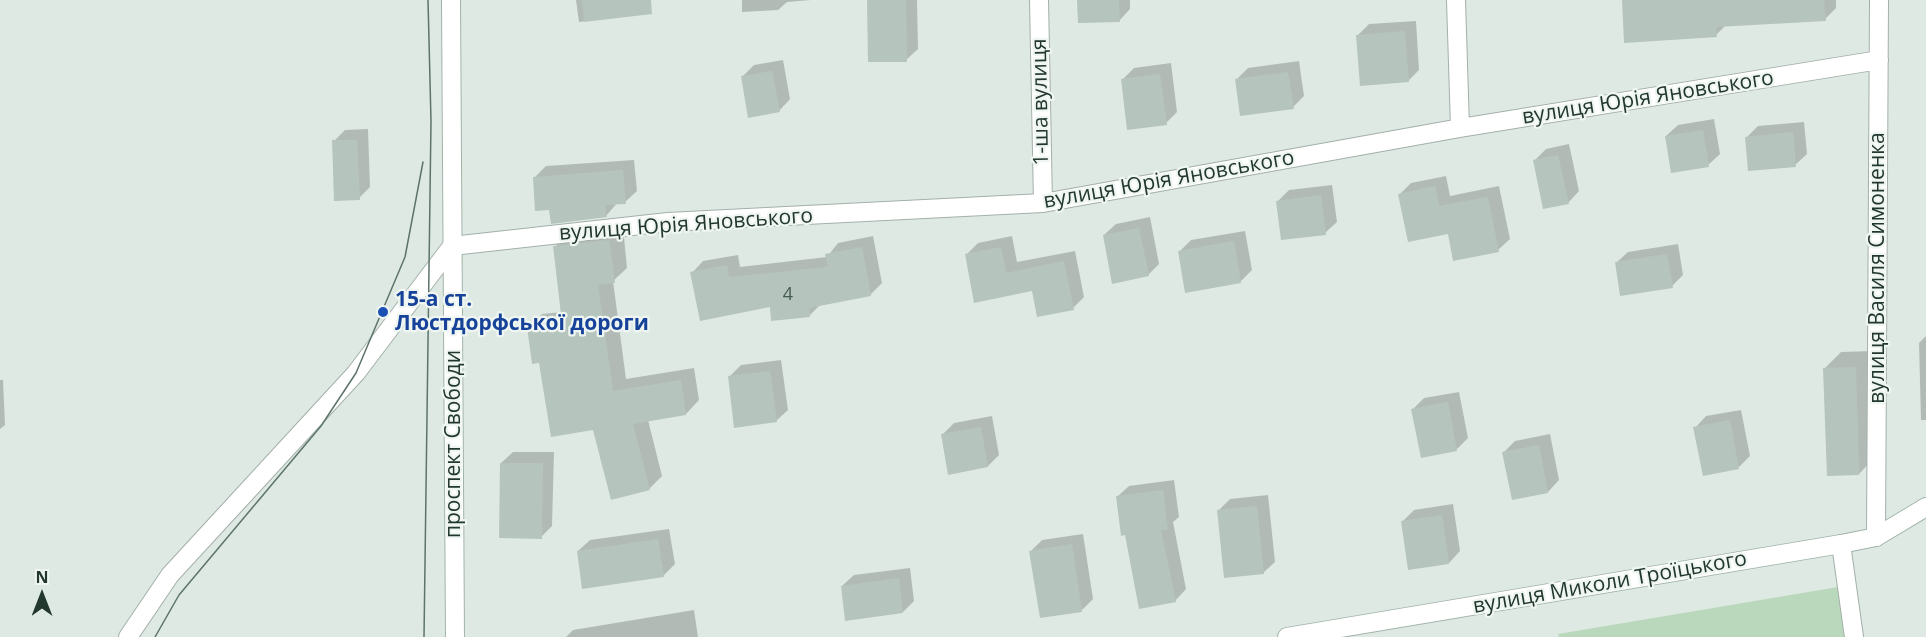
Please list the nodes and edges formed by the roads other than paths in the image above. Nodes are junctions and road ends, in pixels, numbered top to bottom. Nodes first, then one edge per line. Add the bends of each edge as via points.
1 (452, 0) edge
2 (1039, 0) edge
3 (1456, 0) edge
4 (1879, 0) edge
5 (1879, 60) junction
6 (1460, 128) junction
7 (1043, 203) junction
8 (452, 246) junction
9 (1926, 507) edge
10 (1876, 537) junction
11 (1841, 544) junction
12 (128, 637) edge
13 (455, 637) edge
14 (1287, 637) edge
15 (1854, 637) edge

1 - 8 street, проспект Свободи
2 - 7 street, 1-ша вулиця
3 - 6 street
4 - 5 street, вулиця Василя Симоненка
5 - 6 street, вулиця Юрія Яновського
5 - 10 street, вулиця Василя Симоненка
6 - 7 street, вулиця Юрія Яновського
7 - 8 street, вулиця Юрія Яновського via 668,222
8 - 12 street via 356,373 170,575
8 - 13 street, проспект Свободи
9 - 10 street, вулиця Миколи Троїцького
10 - 11 street, вулиця Миколи Троїцького
11 - 14 street, вулиця Миколи Троїцького
11 - 15 street

